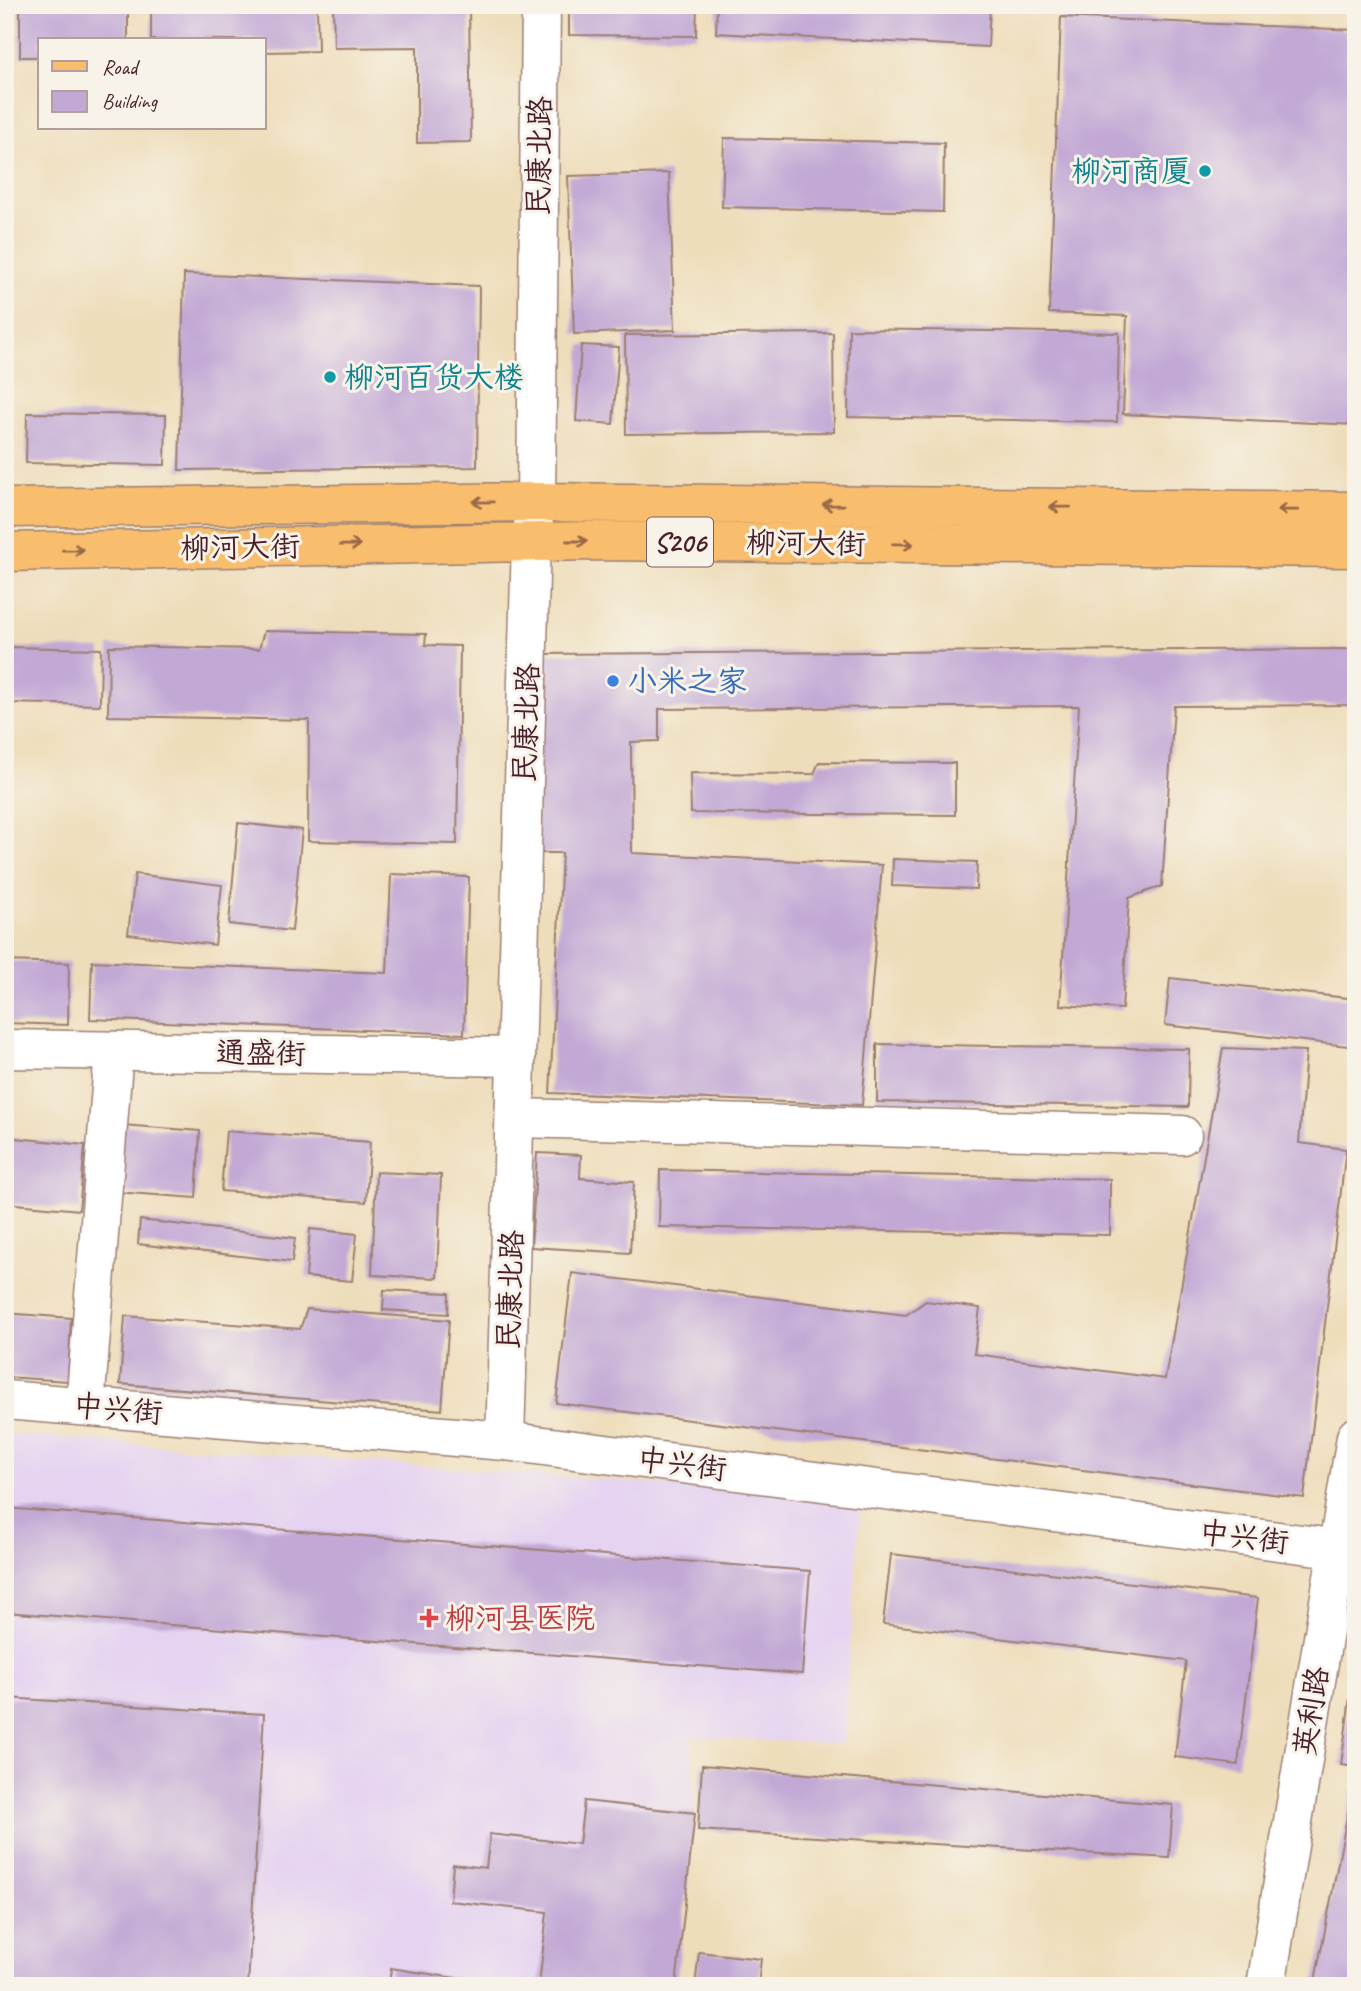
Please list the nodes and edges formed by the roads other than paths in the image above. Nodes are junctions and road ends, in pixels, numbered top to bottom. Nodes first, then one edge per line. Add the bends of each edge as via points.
1 (541, 5) edge
2 (536, 502) junction
3 (5, 508) edge
4 (1356, 511) edge
5 (531, 541) junction
6 (1356, 548) edge
7 (5, 552) edge
8 (5, 1049) edge
9 (114, 1051) junction
10 (516, 1057) junction
11 (514, 1118) junction
12 (1182, 1135) dead end
13 (5, 1400) edge
14 (85, 1406) junction
15 (1356, 1437) edge
16 (505, 1441) junction
17 (1347, 1550) edge
18 (1266, 1986) edge

1 - 2 street, 民康北路
2 -> 3 main road, 柳河大街 / S206
4 -> 2 main road, 柳河大街 / S206
2 - 5 street, 民康北路
5 -> 6 main road, 柳河大街 / S206
7 -> 5 main road, 柳河大街 / S206
5 - 10 street, 民康北路
8 - 9 street, 通盛街
9 - 10 street, 通盛街
9 - 14 street
10 - 11 street, 民康北路
11 - 12 street
11 - 16 street, 民康北路
13 - 14 street, 中兴街
14 - 16 street, 中兴街
15 - 17 street, 英利路
16 - 17 street, 中兴街
17 - 18 street, 英利路

